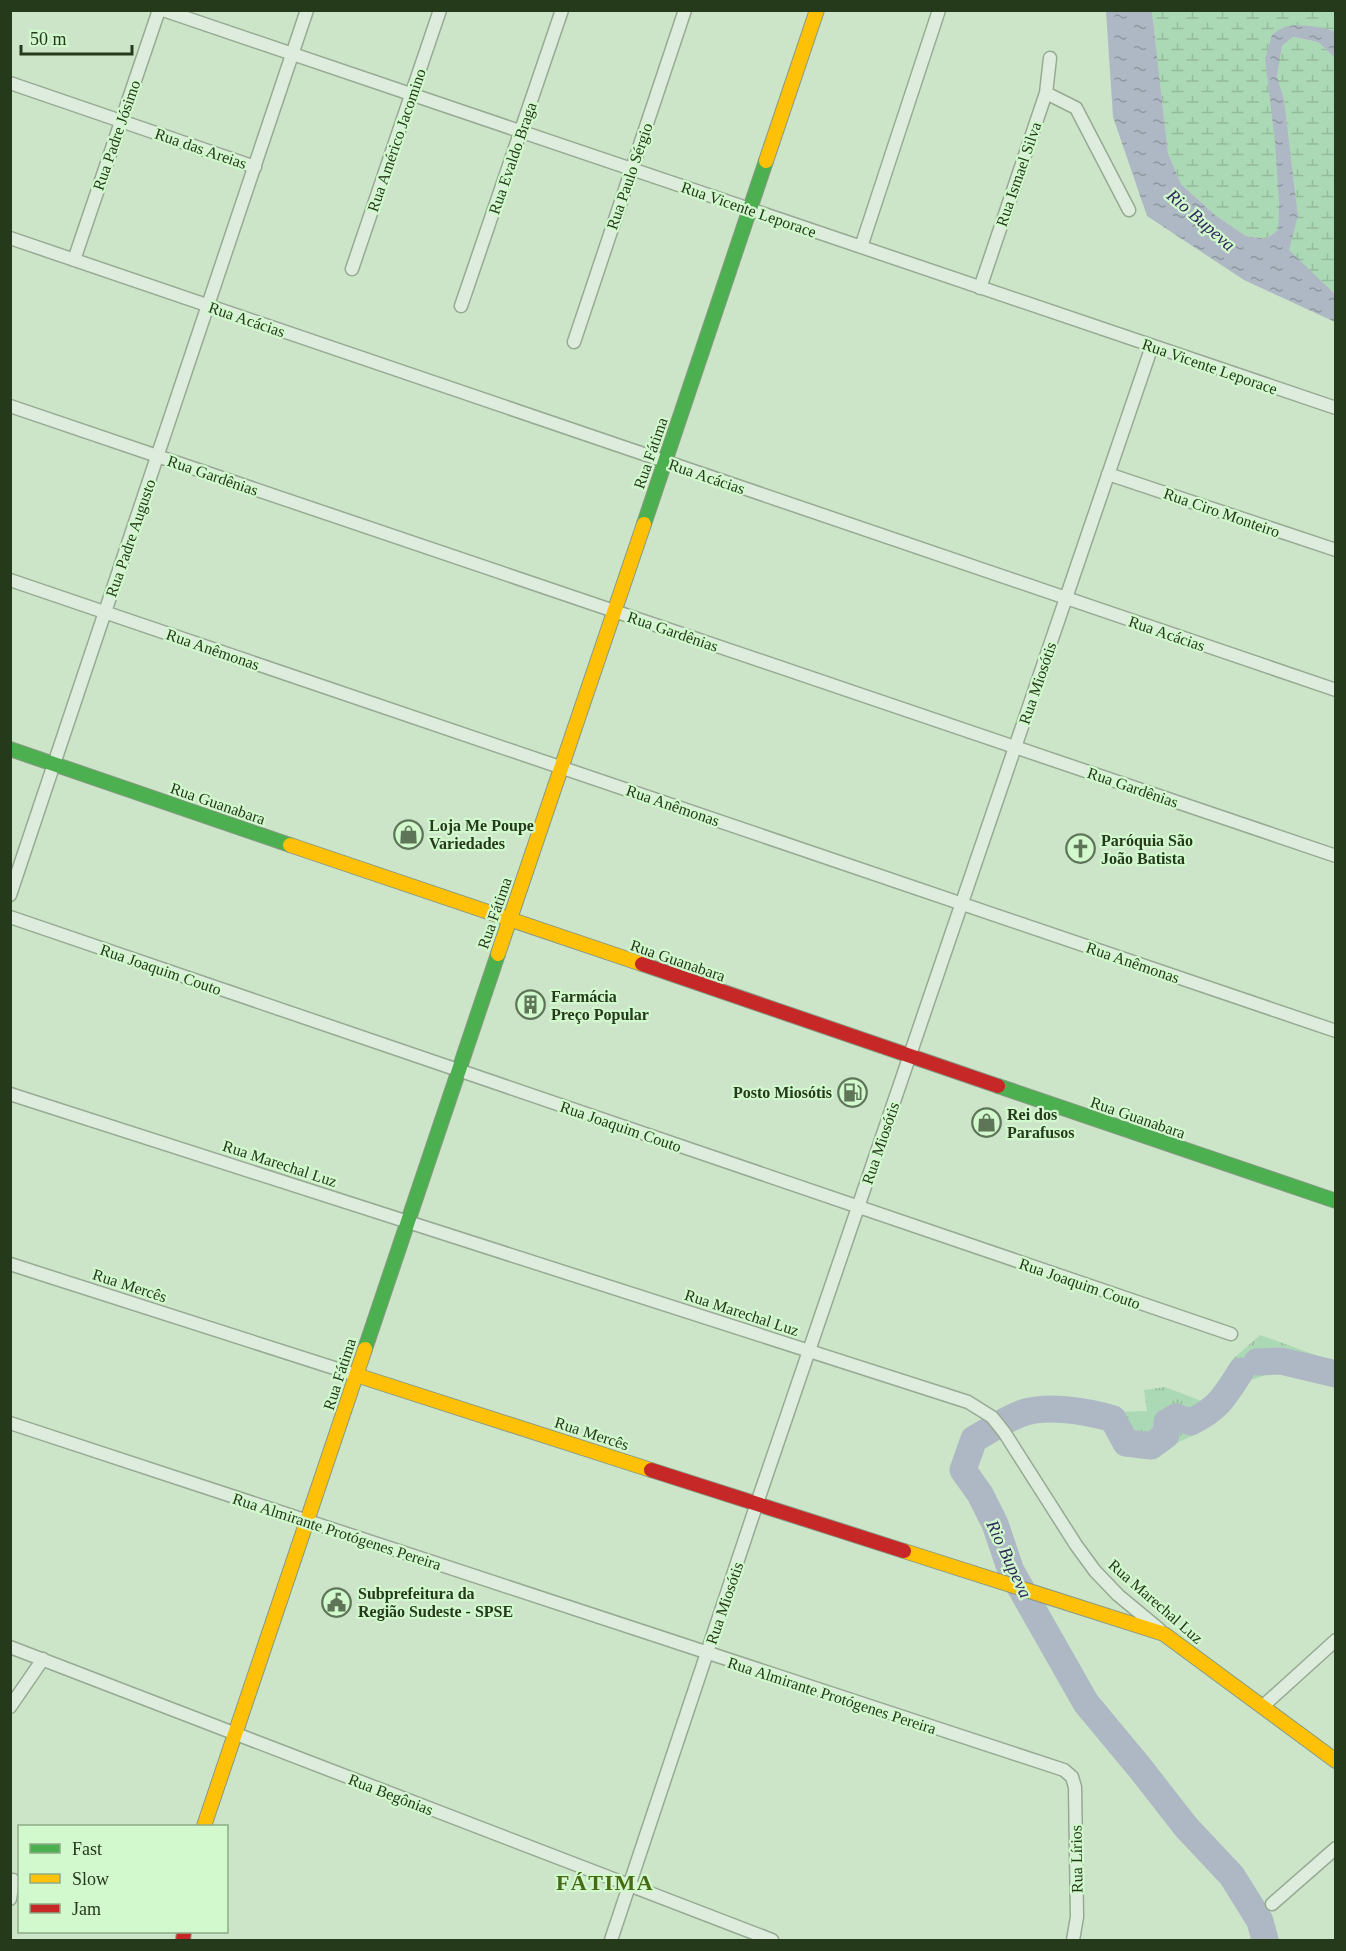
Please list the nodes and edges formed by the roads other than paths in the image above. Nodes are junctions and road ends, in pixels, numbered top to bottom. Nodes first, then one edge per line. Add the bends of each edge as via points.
1 (161, 10) edge
2 (307, 10) edge
3 (440, 10) edge
4 (562, 10) edge
5 (685, 10) edge
6 (817, 10) edge
7 (939, 10) edge
8 (184, 14) edge
9 (293, 54) junction
10 (1050, 58) dead end
11 (10, 83) edge
12 (1046, 93) junction
13 (412, 95) junction
14 (121, 121) junction
15 (521, 132) junction
16 (255, 166) junction
17 (632, 170) junction
18 (749, 209) junction
19 (1129, 210) dead end
20 (10, 238) edge
21 (861, 247) junction
22 (74, 260) junction
23 (352, 269) dead end
24 (980, 288) junction
25 (208, 306) junction
26 (461, 306) dead end
27 (574, 342) dead end
28 (1152, 346) junction
29 (10, 406) edge
30 (1335, 408) edge
31 (158, 456) junction
32 (664, 461) junction
33 (1108, 474) junction
34 (1335, 550) edge
35 (10, 580) edge
36 (1066, 598) junction
37 (614, 611) junction
38 (105, 612) junction
39 (1335, 690) edge
40 (1015, 747) junction
41 (10, 750) edge
42 (54, 764) junction
43 (561, 767) junction
44 (1335, 856) edge
45 (10, 895) edge
46 (962, 904) junction
47 (10, 917) edge
48 (509, 920) junction
49 (1335, 1031) edge
50 (910, 1056) junction
51 (459, 1070) junction
52 (10, 1094) edge
53 (1335, 1201) edge
54 (858, 1207) junction
55 (408, 1222) junction
56 (10, 1264) edge
57 (1231, 1334) dead end
58 (809, 1351) junction
59 (356, 1375) junction
60 (10, 1423) edge
61 (757, 1503) junction
62 (307, 1522) junction
63 (1164, 1634) junction
64 (1335, 1640) edge
65 (10, 1647) edge
66 (707, 1653) junction
67 (43, 1659) junction
68 (10, 1707) edge
69 (1262, 1707) junction
70 (236, 1734) junction
71 (1335, 1761) edge
72 (1072, 1776) joint
73 (205, 1825) edge
74 (1335, 1848) edge
75 (14, 1880) edge
76 (628, 1885) junction
77 (10, 1899) edge
78 (1272, 1904) dead end
79 (611, 1941) edge
80 (772, 1941) edge
81 (1073, 1941) edge

1 - 8 street, Rua Vicente Leporace
1 - 14 street, Rua Padre Jósimo
2 - 9 street, Rua Padre Augusto
3 - 13 street, Rua Américo Jacomino
4 - 15 street, Rua Evaldo Braga
5 - 17 street, Rua Paulo Sérgio
6 - 18 main road, Rua Fátima
7 - 21 street
8 - 9 street, Rua Vicente Leporace
9 - 13 street, Rua Vicente Leporace
9 - 16 street, Rua Padre Augusto
10 - 12 street, Rua Ismael Silva
11 - 14 street, Rua das Areias
12 - 19 street via 1076,108
12 - 24 street, Rua Ismael Silva
13 - 15 street, Rua Vicente Leporace
13 - 23 street, Rua Américo Jacomino
14 - 16 street, Rua das Areias
14 - 22 street, Rua Padre Jósimo
15 - 17 street, Rua Vicente Leporace
15 - 26 street, Rua Evaldo Braga
16 - 25 street, Rua Padre Augusto
17 - 18 street, Rua Vicente Leporace
17 - 27 street, Rua Paulo Sérgio
18 - 21 street, Rua Vicente Leporace
18 - 32 main road, Rua Fátima
20 - 22 street, Rua Acácias
21 - 24 street, Rua Vicente Leporace
22 - 25 street, Rua Acácias
24 - 28 street, Rua Vicente Leporace
25 - 31 street, Rua Padre Augusto
25 - 32 street, Rua Acácias
28 - 30 street, Rua Vicente Leporace
28 - 33 street, Rua Miosótis
29 - 31 street, Rua Gardênias
31 - 37 street, Rua Gardênias
31 - 38 street, Rua Padre Augusto
32 - 36 street, Rua Acácias
32 - 37 main road, Rua Fátima
33 - 34 street, Rua Ciro Monteiro
33 - 36 street, Rua Miosótis
35 - 38 street, Rua Anêmonas
36 - 39 street, Rua Acácias
36 - 40 street, Rua Miosótis
37 - 40 street, Rua Gardênias
37 - 43 main road, Rua Fátima
38 - 42 street, Rua Padre Augusto
38 - 43 street, Rua Anêmonas
40 - 44 street, Rua Gardênias
40 - 46 street, Rua Miosótis
41 - 42 main road, Rua Guanabara
42 - 45 street, Rua Padre Augusto
42 - 48 main road, Rua Guanabara
43 - 46 street, Rua Anêmonas
43 - 48 main road, Rua Fátima
46 - 49 street, Rua Anêmonas
46 - 50 street, Rua Miosótis
47 - 51 street, Rua Joaquim Couto
48 - 50 main road, Rua Guanabara
48 - 51 main road, Rua Fátima
50 - 53 main road, Rua Guanabara
50 - 54 street, Rua Miosótis
51 - 54 street, Rua Joaquim Couto
51 - 55 main road, Rua Fátima
52 - 55 street, Rua Marechal Luz
54 - 57 street, Rua Joaquim Couto
54 - 58 street, Rua Miosótis
55 - 58 street, Rua Marechal Luz
55 - 59 main road, Rua Fátima
56 - 59 street, Rua Mercês
58 - 61 street, Rua Miosótis
58 - 63 street, Rua Marechal Luz via 968,1402 992,1417 1095,1571
59 - 61 main road, Rua Mercês
59 - 62 main road, Rua Fátima
60 - 62 street, Rua Almirante Protógenes Pereira
61 - 63 main road, Rua Mercês
61 - 66 street, Rua Miosótis
62 - 66 street, Rua Almirante Protógenes Pereira
62 - 70 main road, Rua Fátima
63 - 69 main road, Rua Marechal Luz
64 - 69 street
65 - 67 street, Rua Begônias
66 - 72 street, Rua Almirante Protógenes Pereira via 1064,1770
66 - 76 street, Rua Miosótis
67 - 68 street
67 - 70 street, Rua Begônias
69 - 71 main road, Rua Marechal Luz
70 - 73 main road, Rua Fátima
70 - 76 street, Rua Begônias
72 - 81 street, Rua Lírios via 1077,1917
74 - 78 street
75 - 77 street
76 - 79 street, Rua Miosótis
76 - 80 street, Rua Begônias

